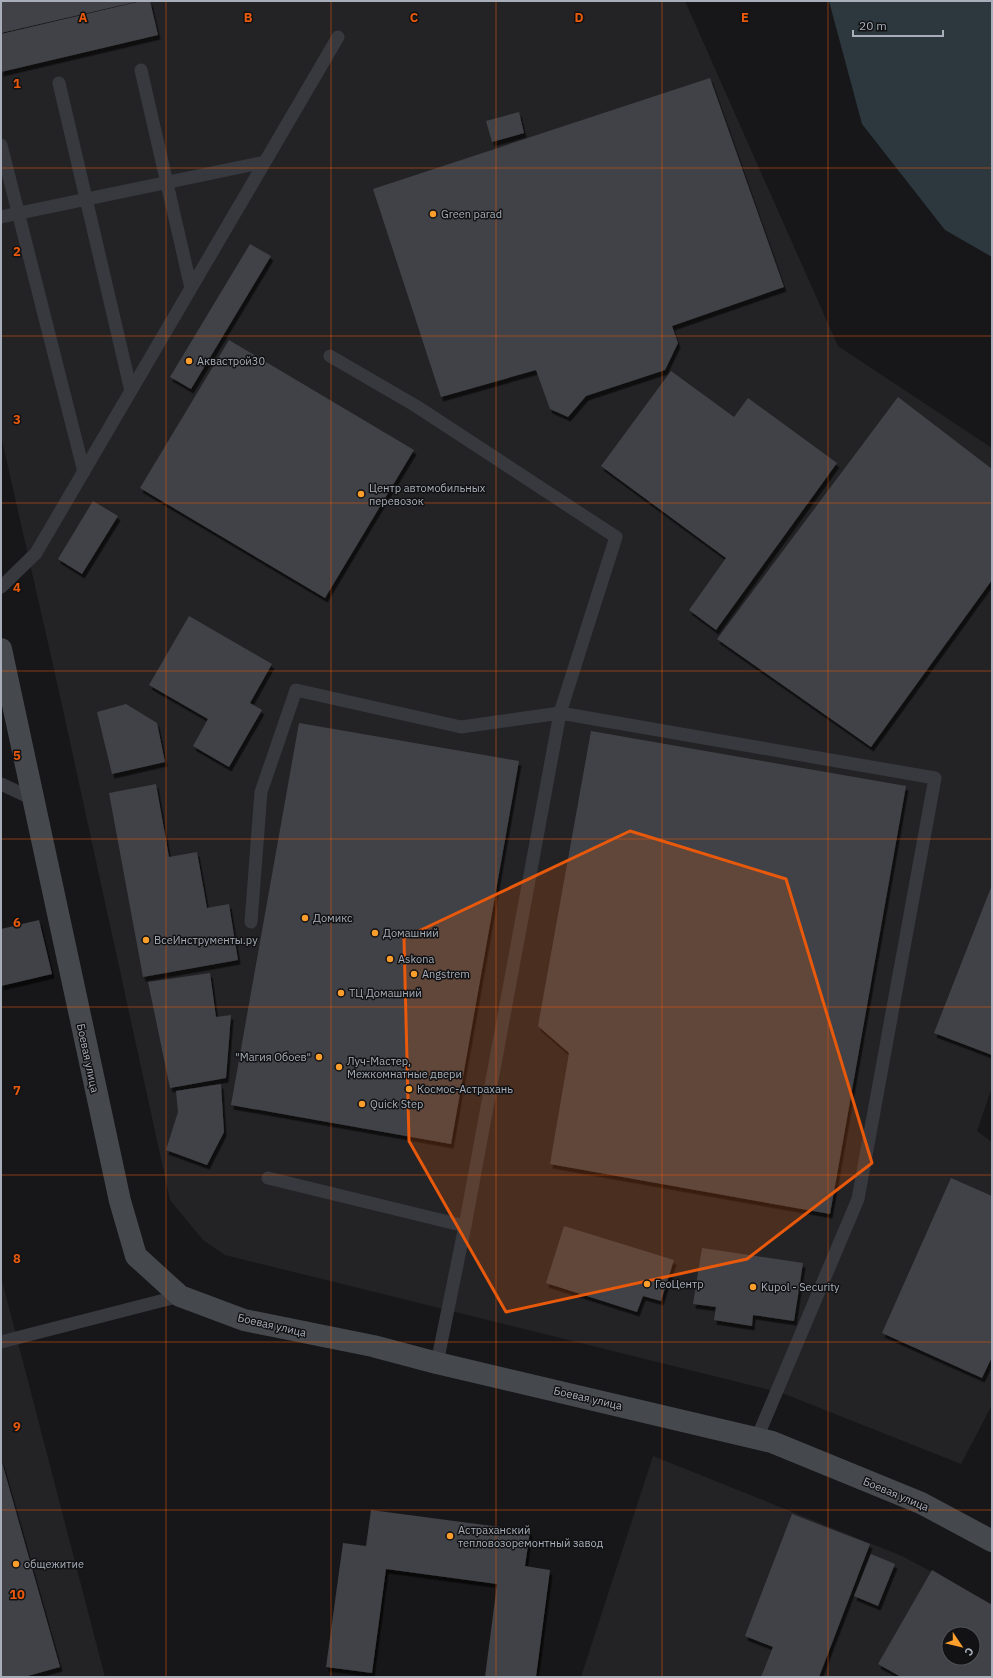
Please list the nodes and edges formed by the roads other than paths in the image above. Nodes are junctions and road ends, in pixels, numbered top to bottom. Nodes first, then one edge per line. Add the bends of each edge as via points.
1 (338, 37) dead end
2 (141, 70) dead end
3 (59, 83) dead end
4 (1, 145) edge
5 (264, 162) junction
6 (167, 182) junction
7 (86, 199) junction
8 (18, 213) junction
9 (1, 217) edge
10 (191, 288) junction
11 (330, 356) dead end
12 (131, 391) junction
13 (84, 472) junction
14 (1, 587) edge
15 (1, 649) edge
16 (560, 713) junction
17 (1, 784) edge
18 (33, 799) junction
19 (251, 922) dead end
20 (268, 1178) dead end
21 (465, 1226) junction
22 (180, 1296) junction
23 (1, 1342) edge
24 (437, 1363) junction
25 (757, 1438) junction
26 (992, 1541) edge

1 - 5 lane
2 - 6 lane
3 - 7 lane
4 - 8 lane
5 - 6 lane
5 - 10 lane
6 - 7 lane
6 - 10 lane
7 - 8 lane
7 - 12 lane
8 - 9 lane
8 - 13 lane
10 - 12 lane
11 - 16 lane via 416,406 616,537
12 - 13 lane
13 - 14 lane via 36,553
15 - 18 main road, Боевая улица
16 - 19 lane via 461,727 296,690 261,792
16 - 21 lane
16 - 25 lane via 935,778 858,1199
17 - 18 lane
18 - 22 main road, Боевая улица via 118,1194 136,1256
20 - 21 lane
21 - 24 lane
22 - 23 lane
22 - 24 main road, Боевая улица via 244,1320 373,1346
24 - 25 main road, Боевая улица
25 - 26 main road, Боевая улица via 921,1503

